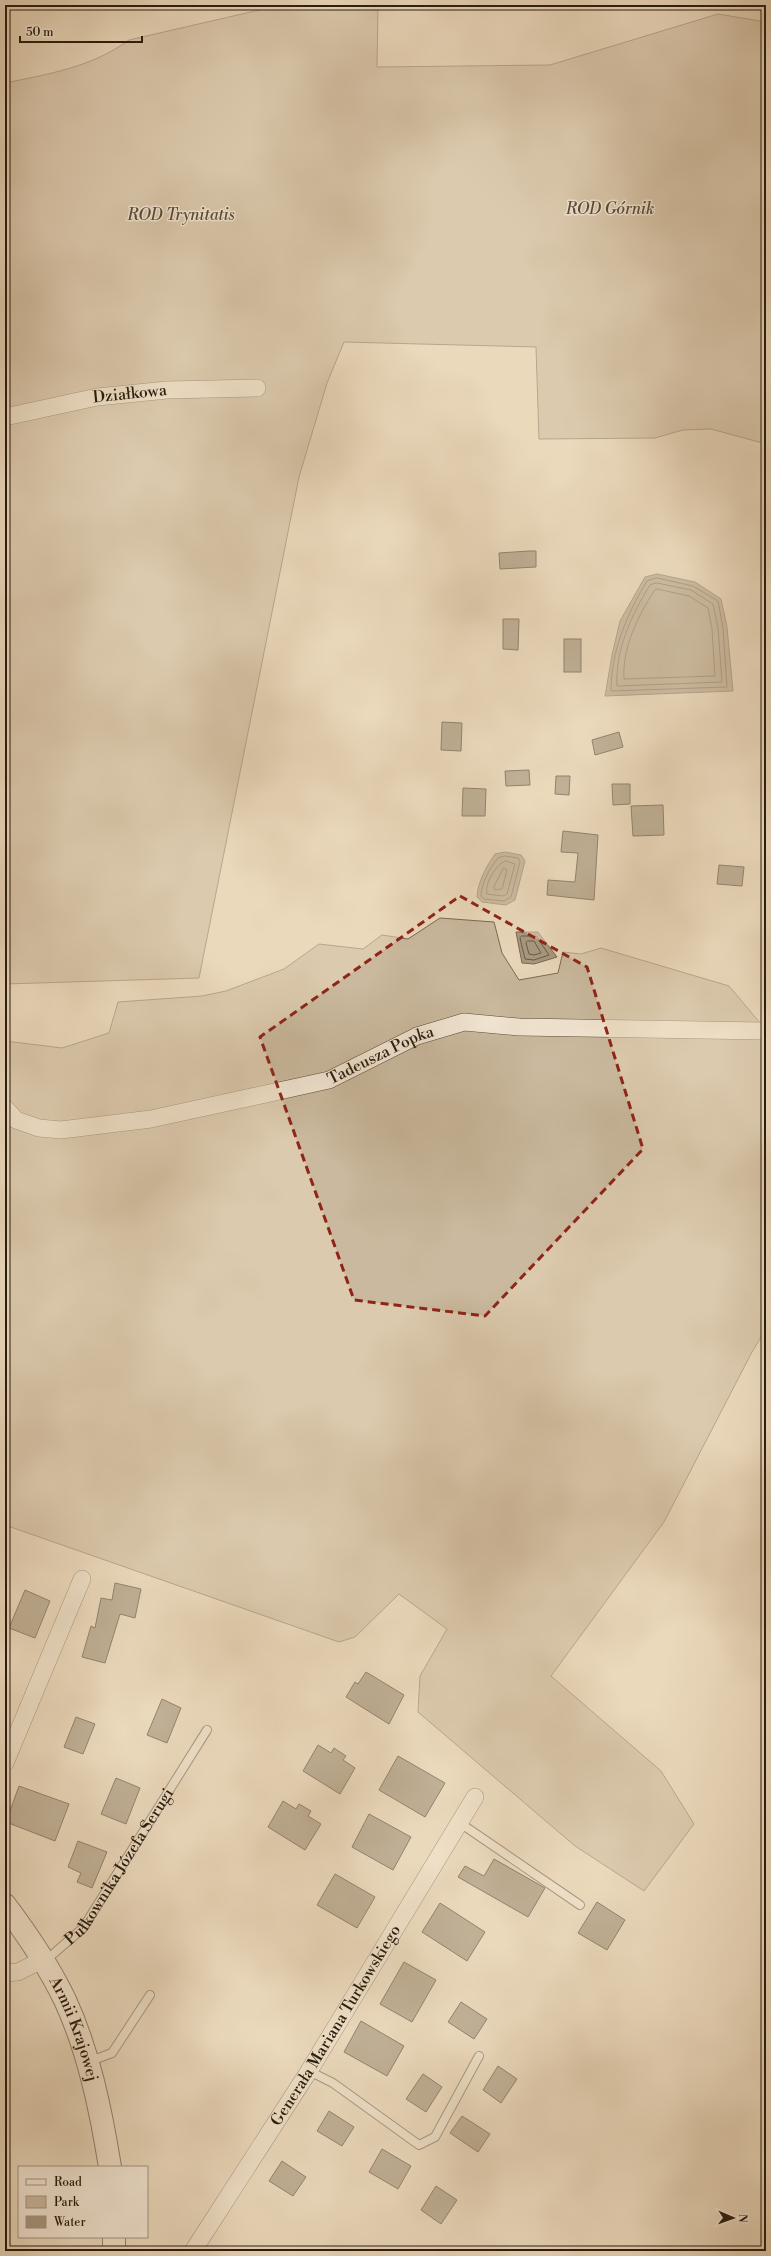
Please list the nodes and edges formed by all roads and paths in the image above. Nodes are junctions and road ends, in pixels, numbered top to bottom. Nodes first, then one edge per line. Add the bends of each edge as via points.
1 (257, 388) dead end
2 (5, 417) edge
3 (766, 1031) edge
4 (5, 1108) edge
5 (82, 1579) dead end
6 (207, 1730) dead end
7 (5, 1763) edge
8 (475, 1797) dead end
9 (460, 1823) junction
10 (5, 1905) edge
11 (580, 1905) dead end
12 (42, 1960) junction
13 (5, 1973) edge
14 (150, 1995) dead end
15 (479, 2056) dead end
16 (88, 2062) junction
17 (310, 2071) junction
18 (110, 2166) edge
19 (114, 2238) edge
20 (114, 2251) edge
21 (192, 2251) edge

1 - 2 street, Działkowa via 167,390 97,397
3 - 4 street, Tadeusza Popka via 519,1027 464,1022 417,1036 329,1080 151,1119 78,1130 61,1130 39,1128 16,1120
5 - 7 street
6 - 12 lane, Pułkownika Józefa Serugi via 83,1928 52,1955
8 - 9 street, Generała Mariana Turkowskiego
9 - 11 lane
9 - 17 street, Generała Mariana Turkowskiego
10 - 12 main road, Armii Krajowej via 23,1928
12 - 13 street, Pułkownika Józefa Serugi via 18,1972
12 - 16 main road, Armii Krajowej via 65,2000
14 - 16 lane via 112,2053
15 - 17 lane via 435,2137 419,2145 333,2083
16 - 18 main road, Armii Krajowej
17 - 21 street, Generała Mariana Turkowskiego
19 - 20 main road

